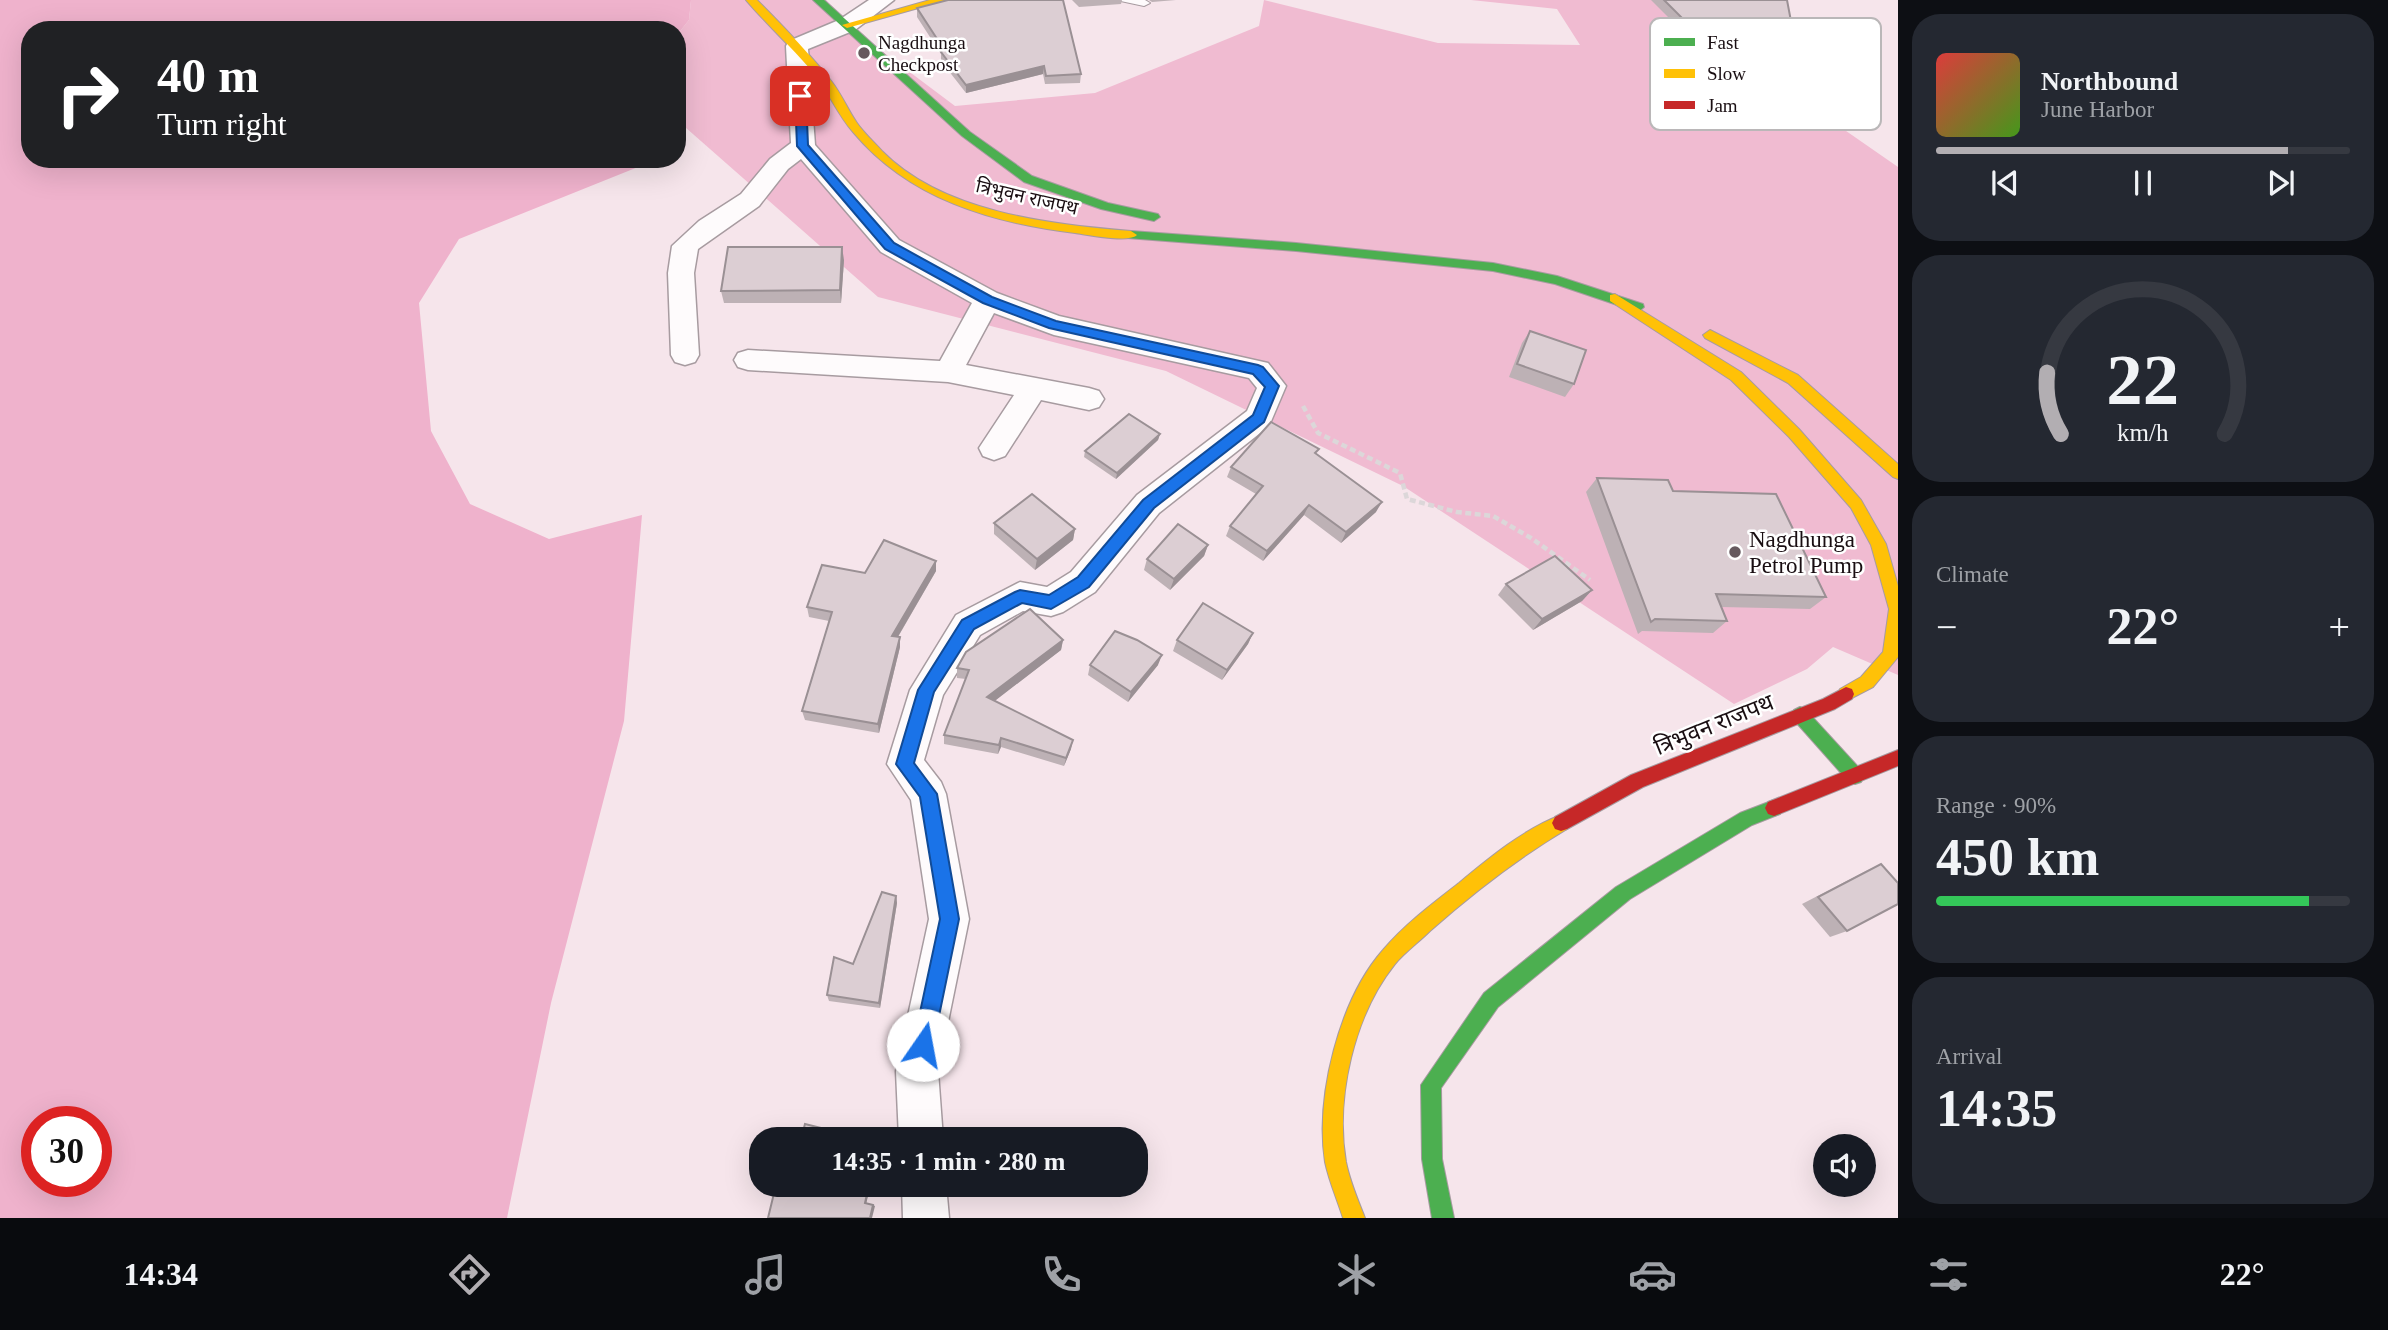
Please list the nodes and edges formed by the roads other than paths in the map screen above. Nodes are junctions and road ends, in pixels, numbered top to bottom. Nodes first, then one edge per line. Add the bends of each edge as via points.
1 (751, 0) edge
2 (818, 0) edge
3 (883, 0) edge
4 (942, 0) edge
5 (1122, 0) edge
6 (1144, 3) dead end
7 (847, 25) junction
8 (797, 46) junction
9 (803, 146) junction
10 (1296, 247) junction
11 (1615, 298) junction
12 (987, 300) junction
13 (685, 355) dead end
14 (748, 359) dead end
15 (948, 372) junction
16 (1034, 389) junction
17 (1089, 399) dead end
18 (994, 448) dead end
19 (1898, 473) edge
20 (1800, 715) junction
21 (1898, 758) edge
22 (1855, 776) junction
23 (920, 1127) edge
24 (925, 1197) edge
25 (926, 1218) edge
26 (1354, 1218) edge
27 (1443, 1218) edge

1 - 8 main road, त्रिभुवन राजपथ
2 - 7 main road, त्रिभुवन राजपथ
3 - 7 street
4 - 7 main road
5 - 6 lane
7 - 8 street
7 - 10 main road, त्रिभुवन राजपथ via 966,134 1028,178 1105,206
8 - 9 street
8 - 10 main road, त्रिभुवन राजपथ via 832,89 856,129 899,172 971,208 1081,231
9 - 12 street via 890,246
9 - 13 street via 779,164 750,200 685,246 681,274
10 - 11 main road, त्रिभुवन राजपथ via 1493,267
11 - 19 main road, त्रिभुवन राजपथ via 1720,338 1793,379
11 - 20 main road, त्रिभुवन राजपथ via 1736,376 1856,504 1878,544 1897,609 1891,655 1867,682
12 - 15 street
12 - 23 street via 1054,325 1258,370 1272,386 1259,418 1148,504 1083,582 1051,602 1020,596 968,625 927,690 905,764 928,794 949,919 917,1071
14 - 15 street
15 - 16 street
16 - 17 street
16 - 18 street
20 - 22 main road
20 - 26 main road, त्रिभुवन राजपथ via 1637,780 1540,835 1442,908 1386,961 1343,1048 1334,1102 1335,1159
21 - 22 main road
22 - 27 main road via 1746,819 1623,893 1491,1000 1431,1085 1432,1159
24 - 25 street

